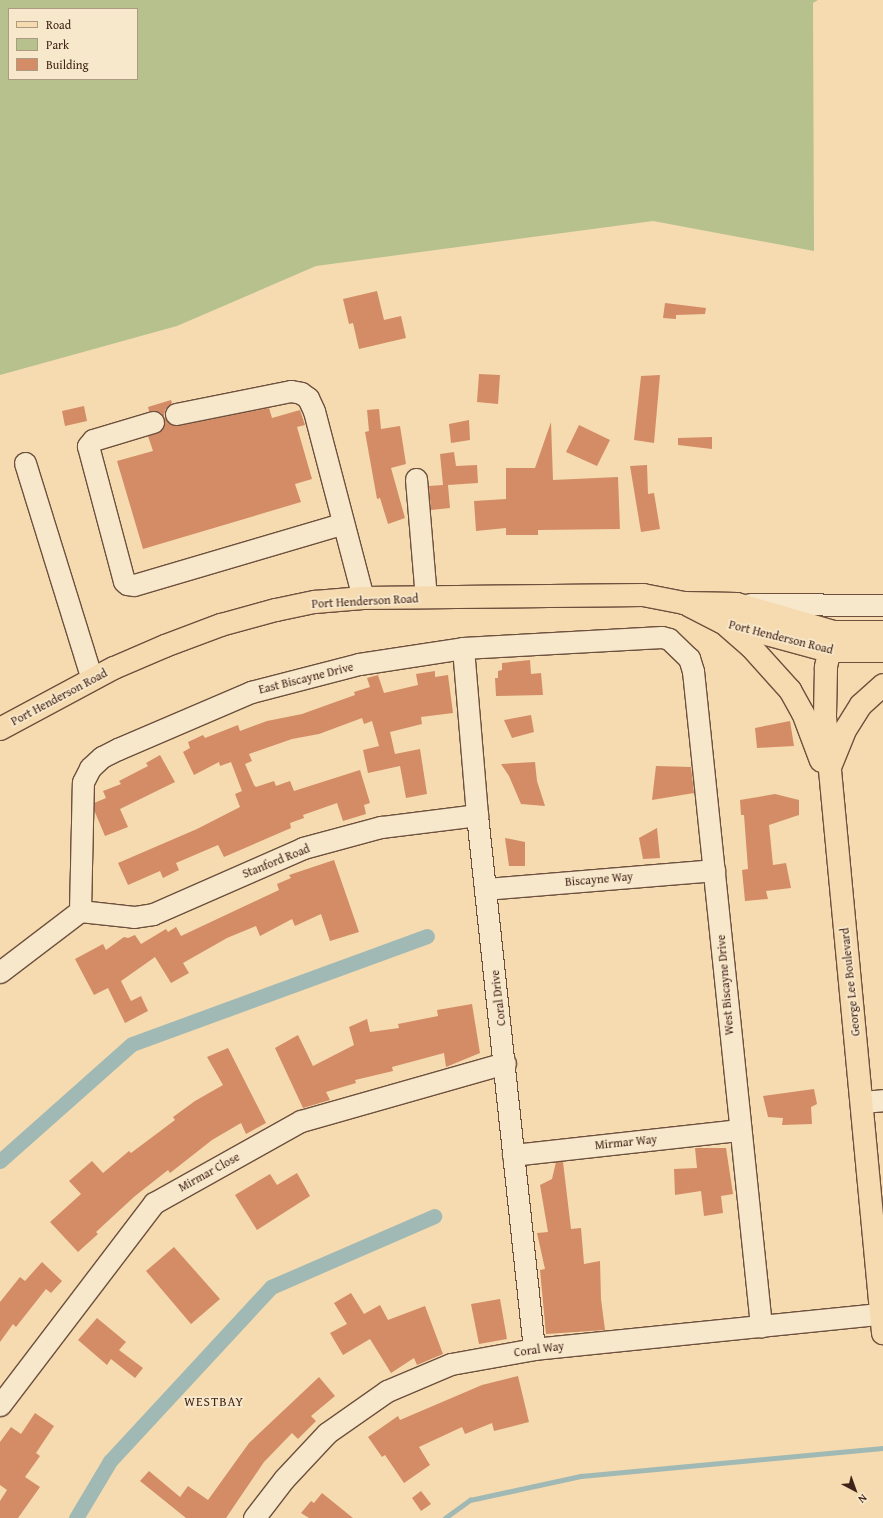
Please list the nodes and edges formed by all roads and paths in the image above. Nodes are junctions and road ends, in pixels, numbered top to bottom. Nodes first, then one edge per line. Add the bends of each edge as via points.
1 (176, 414) dead end
2 (153, 422) dead end
3 (25, 463) dead end
4 (416, 479) dead end
5 (341, 524) junction
6 (426, 597) junction
7 (363, 598) junction
8 (684, 603) junction
9 (737, 604) junction
10 (883, 605) edge
11 (846, 606) junction
12 (722, 622) junction
13 (883, 632) edge
14 (832, 642) junction
15 (463, 648) junction
16 (681, 648) joint
17 (883, 651) edge
18 (92, 680) junction
19 (883, 685) edge
20 (0, 730) edge
21 (830, 778) junction
22 (477, 815) junction
23 (714, 870) junction
24 (485, 889) junction
25 (80, 911) junction
26 (1, 969) edge
27 (505, 1063) junction
28 (873, 1101) edge
29 (739, 1130) junction
30 (513, 1155) junction
31 (882, 1324) edge
32 (761, 1326) junction
33 (534, 1349) junction
34 (0, 1405) edge
35 (254, 1518) edge

1 - 5 street via 290,391 301,393 308,398 314,411
2 - 5 street via 93,440 88,446 127,584 134,585
3 - 18 street
4 - 6 street
5 - 7 street
6 - 7 main road, Port Henderson Road
6 - 8 main road, Port Henderson Road via 643,595
7 - 18 main road, Port Henderson Road via 315,602 222,625 165,646
8 - 9 main road, Port Henderson Road
8 - 12 main road, Port Henderson Road
9 - 11 street
9 - 14 main road, Port Henderson Road
10 - 11 street
11 - 14 street
12 - 14 main road, Port Henderson Road
12 - 21 main road via 752,648 790,690
13 - 14 main road, Port Henderson Road
14 - 17 main road, Port Henderson Road
14 - 21 main road, George Lee Boulevard via 826,668 825,717
15 - 16 street, East Biscayne Drive via 662,637
15 - 22 street, Coral Drive
15 - 25 street, East Biscayne Drive via 359,664 251,692 102,757 90,768 83,782
16 - 23 street, West Biscayne Drive via 689,658 693,670
18 - 20 main road, Port Henderson Road
19 - 21 main road via 861,705 844,732
21 - 28 main road, George Lee Boulevard
22 - 24 street, Coral Drive
22 - 25 street, Stanford Road via 381,827 303,848 154,914 134,917
23 - 24 street, Biscayne Way
23 - 29 street, West Biscayne Drive
24 - 27 street, Coral Drive
25 - 26 street
27 - 30 street, Coral Drive
27 - 34 street, Mirmar Close via 301,1121 154,1202
28 - 31 main road, George Lee Boulevard
29 - 30 street, Mirmar Way
29 - 32 street, West Biscayne Drive
30 - 33 street, Coral Drive
31 - 32 street, Coral Way
32 - 33 street, Coral Way
33 - 35 street, Coral Way via 451,1364 387,1391 327,1433 284,1479

